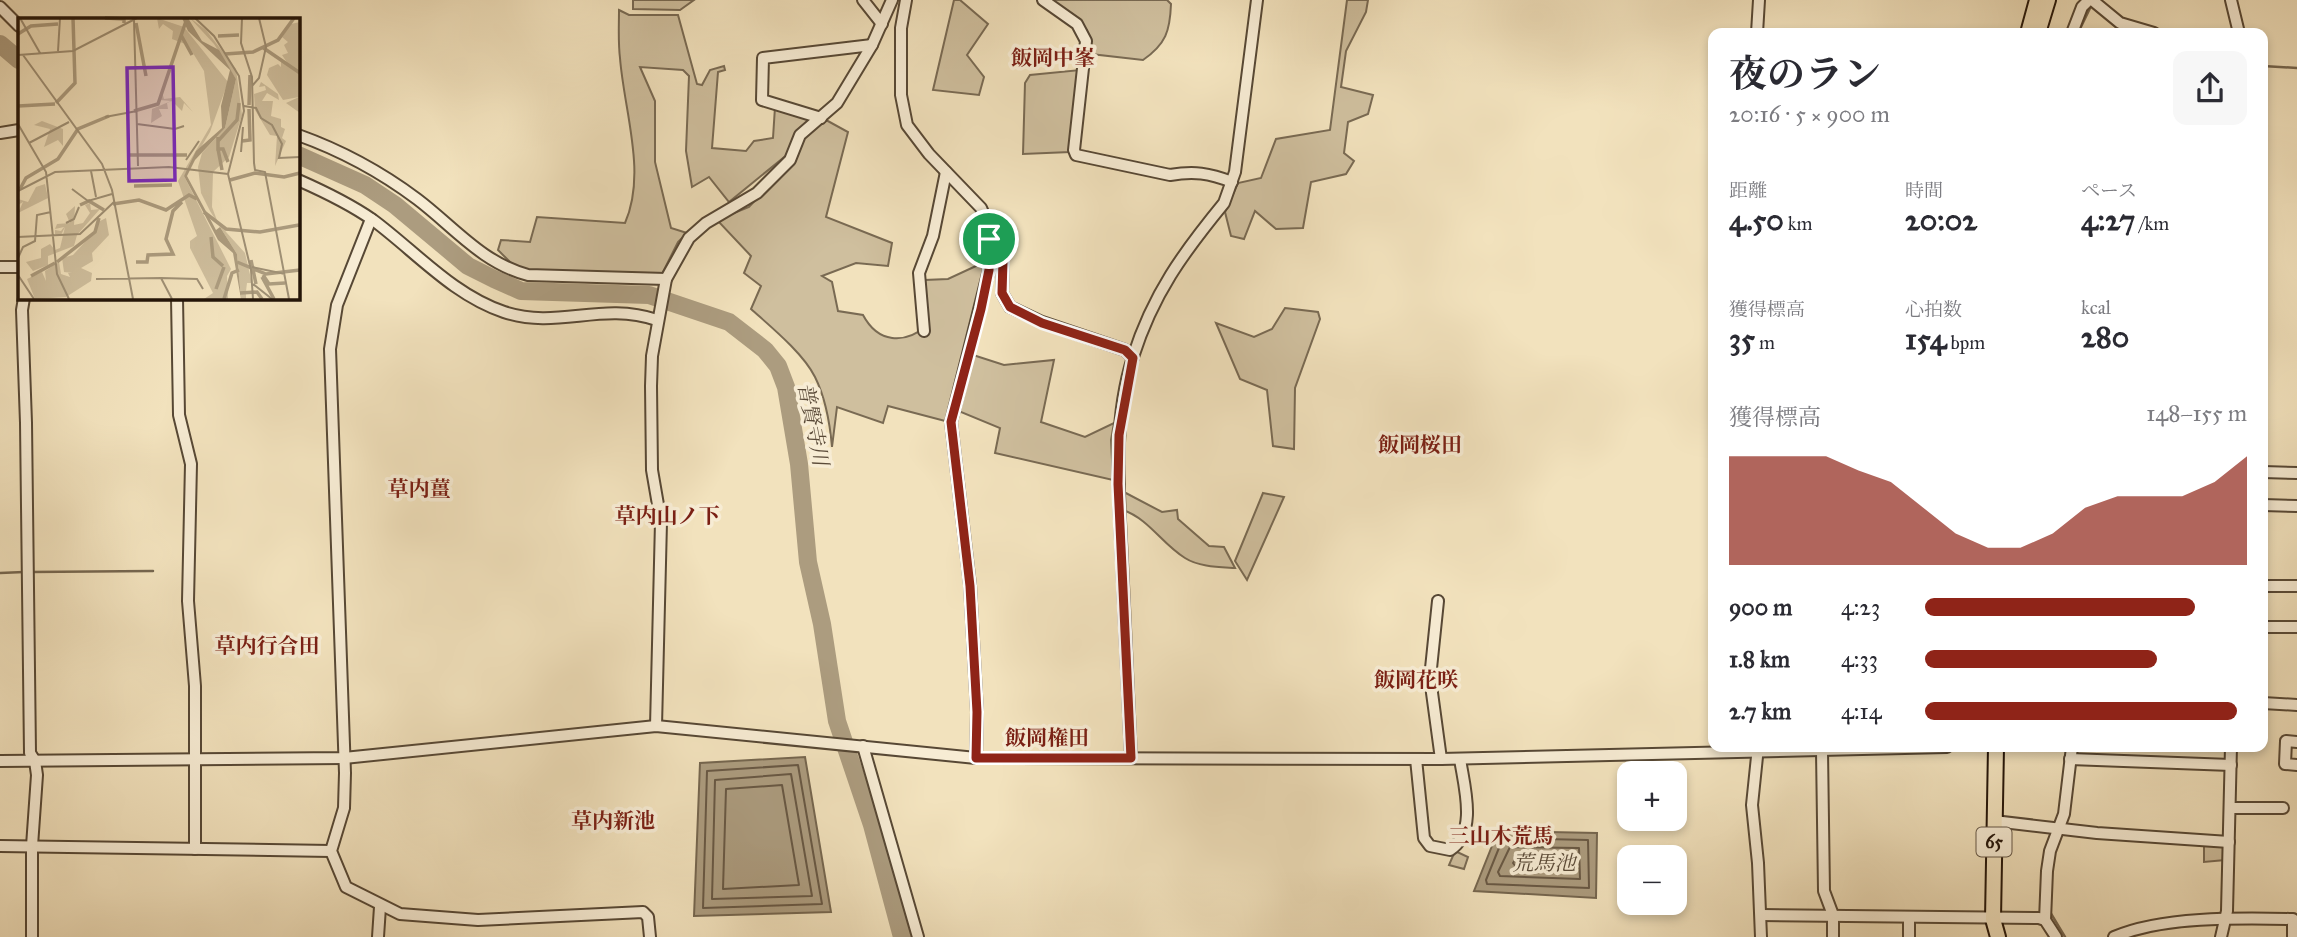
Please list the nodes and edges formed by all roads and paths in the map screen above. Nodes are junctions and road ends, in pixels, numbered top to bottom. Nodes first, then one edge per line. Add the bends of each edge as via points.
1 (863, 0) edge
2 (892, 0) edge
3 (906, 0) edge
4 (1043, 0) edge
5 (1256, 0) edge
6 (1759, 0) edge
7 (2038, 0) edge
8 (2048, 0) edge
9 (2091, 0) edge
10 (2231, 0) edge
11 (0, 7) edge
12 (882, 24) junction
13 (18, 25) edge
14 (1756, 28) edge
15 (2030, 28) edge
16 (2040, 28) edge
17 (2074, 28) edge
18 (2137, 28) edge
19 (2238, 28) edge
20 (872, 45) junction
21 (821, 118) junction
22 (18, 130) edge
23 (0, 133) edge
24 (299, 135) edge
25 (946, 172) junction
26 (299, 181) edge
27 (1232, 181) junction
28 (371, 219) junction
29 (989, 239) junction
30 (0, 267) edge
31 (18, 267) edge
32 (665, 281) junction
33 (24, 299) edge
34 (177, 299) edge
35 (658, 318) junction
36 (924, 331) dead end
37 (1133, 358) junction
38 (2268, 472) edge
39 (2297, 473) edge
40 (2268, 505) edge
41 (2297, 506) edge
42 (2268, 586) edge
43 (2297, 586) edge
44 (1438, 601) dead end
45 (2268, 627) edge
46 (2297, 627) edge
47 (2268, 703) edge
48 (2297, 705) edge
49 (656, 726) junction
50 (2297, 742) edge
51 (859, 746) junction
52 (1708, 752) edge
53 (1758, 752) edge
54 (1822, 752) edge
55 (1996, 752) edge
56 (2071, 752) edge
57 (2231, 752) edge
58 (344, 758) junction
59 (976, 758) junction
60 (1131, 758) junction
61 (197, 759) junction
62 (1416, 759) junction
63 (1441, 759) junction
64 (1460, 759) junction
65 (2070, 759) junction
66 (0, 761) edge
67 (36, 761) junction
68 (2231, 765) junction
69 (2297, 765) edge
70 (2230, 808) junction
71 (2283, 808) dead end
72 (1994, 821) junction
73 (2059, 828) junction
74 (2229, 842) junction
75 (0, 846) edge
76 (32, 846) junction
77 (195, 849) junction
78 (331, 851) junction
79 (380, 907) junction
80 (1762, 915) junction
81 (1833, 915) junction
82 (1909, 918) junction
83 (2224, 918) junction
84 (1993, 919) junction
85 (2295, 919) edge
86 (2045, 920) junction
87 (32, 937) edge
88 (378, 937) edge
89 (650, 937) edge
90 (918, 937) edge
91 (1761, 937) edge
92 (1833, 937) edge
93 (1909, 937) edge
94 (1998, 937) edge
95 (2056, 937) edge
96 (2114, 937) edge
97 (2221, 937) edge
98 (2293, 937) edge

1 - 12 street
2 - 12 street
3 - 25 street via 901,45 904,115 918,140
4 - 27 street via 1077,24 1086,41 1074,149 1077,157 1170,175 1208,172
5 - 27 street
6 - 14 street
7 - 15 main road
8 - 16 main road
9 - 17 street via 2082,7
9 - 18 street via 2105,14
10 - 19 street
11 - 13 street
12 - 20 street
20 - 21 street via 837,103
20 - 21 street via 762,58 762,100
21 - 32 street via 800,135 790,159 757,193 689,237
22 - 23 street
24 - 32 street via 393,181 474,247 511,270 528,275
25 - 29 street via 981,208
25 - 36 street via 933,236 919,273
26 - 28 street
27 - 37 street via 1224,203 1172,269
28 - 35 street via 457,288 505,312 539,319 614,311
28 - 58 street via 337,305 330,349
29 - 37 street via 1003,261 1002,293 1010,307 1042,323 1125,350
29 - 59 street via 989,270 981,309 951,422 970,586
30 - 31 street
32 - 35 street
33 - 67 street via 30,753
34 - 61 street via 179,415 191,464 188,601
35 - 49 street via 651,386 652,470 661,522
37 - 60 street via 1119,435 1118,484
38 - 39 street
40 - 41 street
42 - 43 street
44 - 63 street via 1430,678
45 - 46 street
47 - 48 street
49 - 51 street
49 - 58 street
50 - 69 street via 2286,741 2284,764
51 - 59 street
51 - 90 street
52 - 64 street
53 - 80 street via 1752,805
54 - 81 street via 1824,891
55 - 72 main road, 65
56 - 65 street
57 - 68 street
58 - 61 street
58 - 78 street via 344,808
59 - 60 street
60 - 62 street
61 - 67 street
61 - 77 street
62 - 63 street
62 - 64 street via 1424,838 1430,846 1450,850 1457,846 1468,818
63 - 64 street
65 - 68 street
65 - 73 street
66 - 67 street
67 - 76 street
68 - 70 street
70 - 71 street
70 - 74 street
72 - 73 street
72 - 84 main road, 65
73 - 74 street
73 - 86 street via 2050,851
74 - 83 street
75 - 76 street
76 - 77 street
76 - 87 street
77 - 78 street
78 - 79 street via 346,887
79 - 88 street
79 - 89 street via 400,915 478,920 643,912
80 - 81 street
80 - 91 street
81 - 82 street
81 - 92 street
82 - 84 street
82 - 93 street
83 - 85 street
83 - 96 street via 2158,925
83 - 97 street
84 - 86 street
84 - 94 main road, 65
85 - 98 street
86 - 95 street

